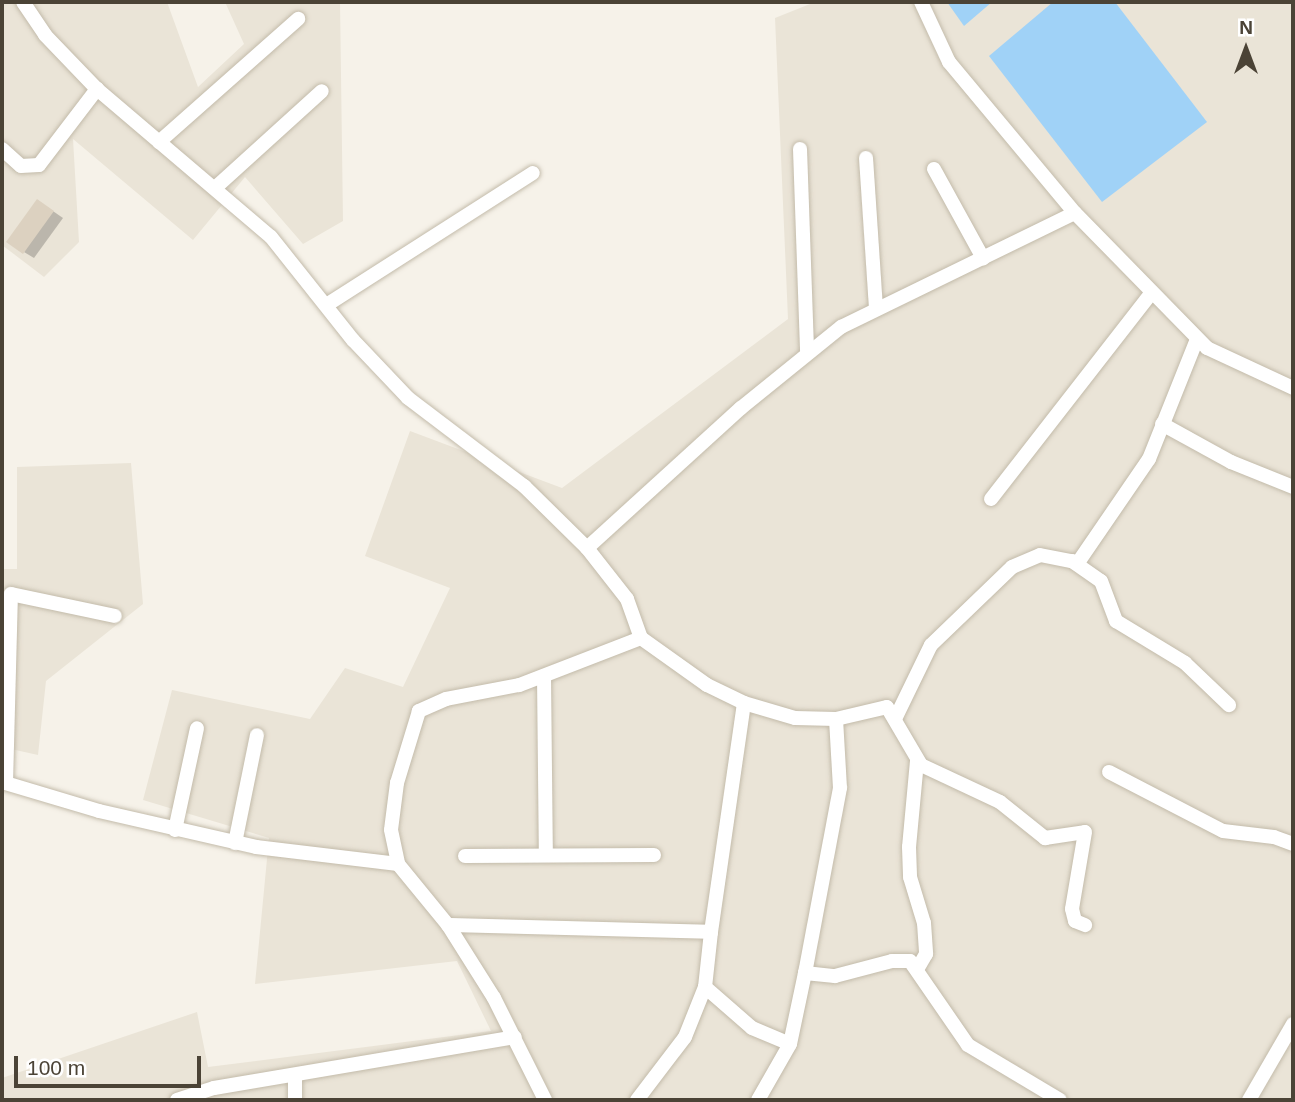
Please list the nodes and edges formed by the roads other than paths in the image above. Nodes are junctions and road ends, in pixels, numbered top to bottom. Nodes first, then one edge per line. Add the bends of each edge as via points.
1 (23, 2) edge
2 (921, 2) edge
3 (298, 19) dead end
4 (97, 89) junction
5 (322, 91) dead end
6 (159, 142) junction
7 (2, 149) edge
8 (800, 149) dead end
9 (866, 158) dead end
10 (934, 169) dead end
11 (533, 173) dead end
12 (215, 188) junction
13 (1075, 213) junction
14 (983, 258) junction
15 (1152, 292) junction
16 (328, 304) junction
17 (876, 307) junction
18 (1197, 339) junction
19 (807, 353) junction
20 (1293, 388) edge
21 (1162, 424) junction
22 (1293, 487) edge
23 (991, 499) dead end
24 (587, 548) junction
25 (1077, 564) junction
26 (115, 615) dead end
27 (641, 638) junction
28 (544, 676) junction
29 (744, 703) junction
30 (1229, 705) dead end
31 (896, 717) junction
32 (836, 719) junction
33 (197, 728) dead end
34 (257, 735) dead end
35 (916, 761) junction
36 (1109, 772) dead end
37 (4, 783) edge
38 (175, 830) junction
39 (234, 843) junction
40 (1293, 844) edge
41 (546, 855) junction
42 (654, 855) dead end
43 (465, 856) dead end
44 (398, 864) junction
45 (448, 925) junction
46 (1085, 925) dead end
47 (711, 932) junction
48 (918, 968) junction
49 (805, 973) junction
50 (705, 988) junction
51 (1293, 1024) edge
52 (515, 1037) junction
53 (790, 1044) junction
54 (295, 1075) junction
55 (177, 1100) edge
56 (295, 1100) edge
57 (545, 1100) edge
58 (637, 1100) edge
59 (758, 1100) edge
60 (1060, 1100) edge
61 (1250, 1100) edge

1 - 4 street via 45,35
2 - 13 street via 949,62
3 - 6 street
4 - 6 street
4 - 7 street via 38,165 21,166
5 - 12 street
6 - 12 street
8 - 19 street
9 - 17 street
10 - 14 street
11 - 16 street
12 - 16 street via 271,237
13 - 14 street
13 - 15 street
14 - 17 street
15 - 18 street
15 - 23 street
16 - 24 street via 353,340 408,398 524,486
17 - 19 street
18 - 20 street via 1224,358
18 - 21 street
19 - 24 street
21 - 22 street via 1231,462
21 - 25 street via 1127,497
24 - 27 street via 620,586
25 - 30 street via 1101,581 1116,621 1185,663
25 - 31 street via 1040,555 1012,567 931,645
26 - 37 street via 11,594
27 - 28 street
27 - 29 street via 707,685
28 - 41 street
28 - 44 street via 488,693 446,699 419,711 394,801 391,830
29 - 32 street via 795,718
29 - 47 street
31 - 32 street via 881,706
31 - 35 street
32 - 49 street via 840,788
33 - 38 street
34 - 39 street
35 - 46 street via 1000,802 1045,838 1085,832 1072,909 1075,921
35 - 48 street via 909,847 926,954
36 - 40 street via 1214,828
37 - 38 street
38 - 39 street
39 - 44 street
41 - 42 street
41 - 43 street
44 - 45 street
45 - 47 street
45 - 52 street
47 - 50 street
48 - 49 street via 914,962 899,960 853,974
48 - 60 street via 968,1045
49 - 53 street
50 - 53 street via 752,1028
50 - 58 street via 685,1037
51 - 61 street
52 - 54 street
52 - 57 street
53 - 59 street
54 - 55 street via 214,1088
54 - 56 street

